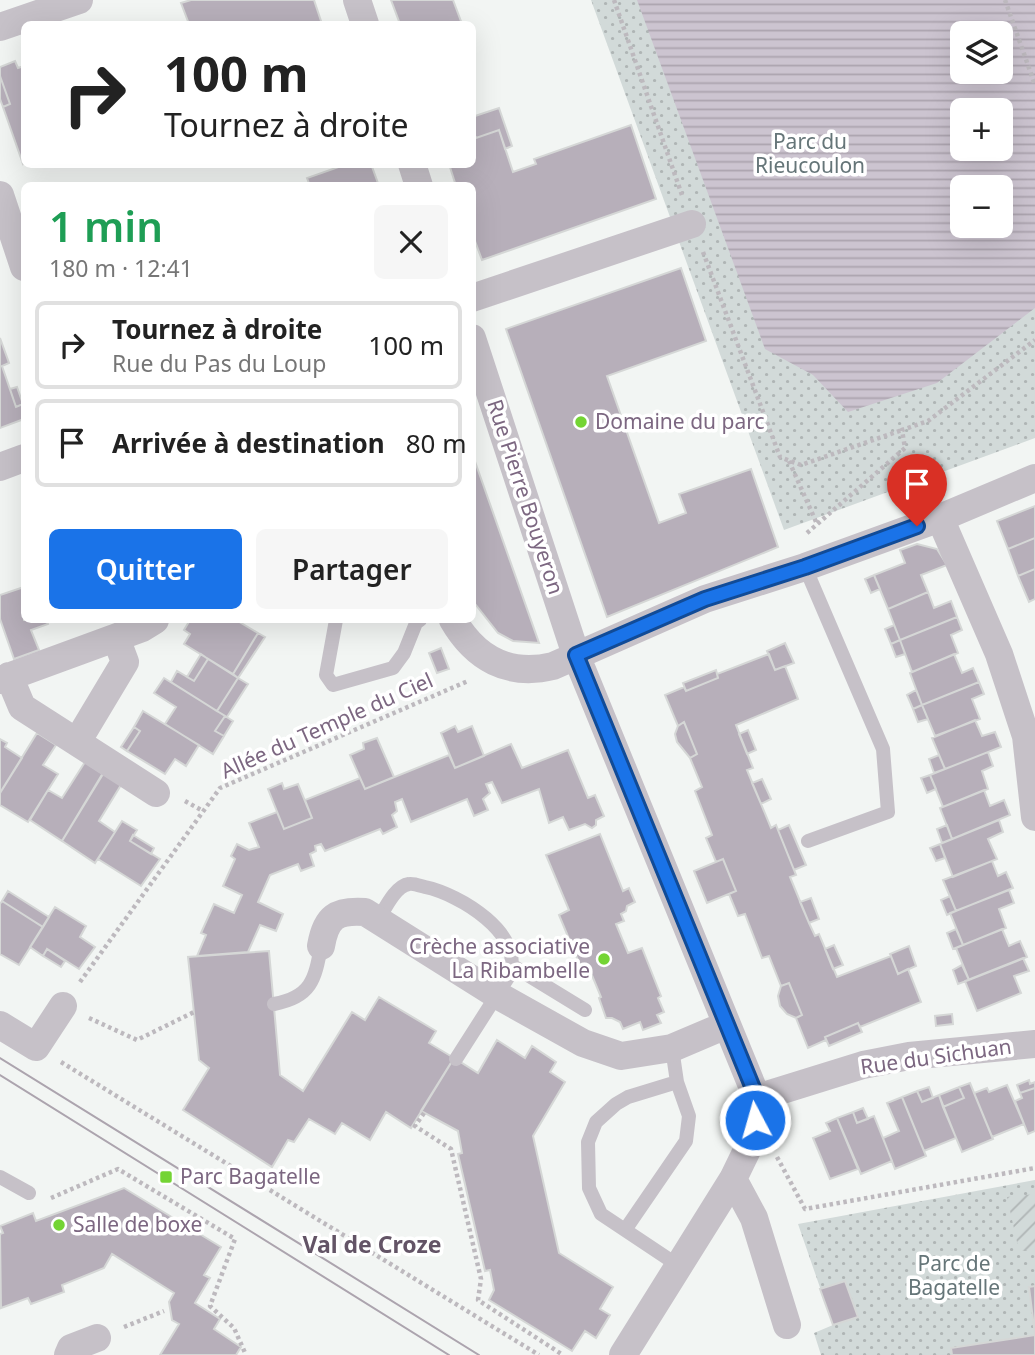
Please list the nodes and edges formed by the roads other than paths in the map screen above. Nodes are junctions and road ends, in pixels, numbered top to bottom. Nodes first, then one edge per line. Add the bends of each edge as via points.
1 (79, 0) edge
2 (356, 0) edge
3 (364, 21) edge
4 (0, 27) edge
5 (0, 195) edge
6 (692, 224) road end
7 (21, 258) edge
8 (476, 297) edge
9 (476, 350) edge
10 (21, 459) edge
11 (0, 467) edge
12 (1035, 478) edge
13 (940, 518) junction
14 (802, 553) junction
15 (150, 623) edge
16 (335, 623) edge
17 (416, 623) edge
18 (455, 623) edge
19 (116, 638) junction
20 (576, 655) junction
21 (5, 678) edge
22 (77, 742) junction
23 (156, 793) dead end
24 (1035, 817) edge
25 (808, 841) dead end
26 (378, 920) junction
27 (321, 946) joint
28 (513, 966) junction
29 (497, 995) junction
30 (274, 1004) dead end
31 (63, 1006) road end
32 (585, 1010) dead end
33 (726, 1024) junction
34 (0, 1025) edge
35 (1035, 1044) edge
36 (672, 1048) junction
37 (456, 1059) dead end
38 (677, 1082) junction
39 (757, 1098) junction
40 (0, 1177) edge
41 (733, 1179) junction
42 (29, 1193) road end
43 (625, 1230) junction
44 (679, 1266) junction
45 (787, 1325) dead end
46 (97, 1338) road end
47 (68, 1355) edge
48 (623, 1355) edge

1 - 4 street
2 - 3 street
5 - 7 street
6 - 8 street
9 - 20 street, Rue Pierre Bouyeron
10 - 11 street
12 - 13 street
13 - 14 street
13 - 24 street via 999,654 1026,736
14 - 20 street
14 - 25 lane via 883,749 888,812
15 - 19 street
16 - 17 lane via 326,675 333,685 393,668
18 - 20 street via 478,650 513,669 535,670
19 - 21 street
19 - 22 street via 125,662
20 - 33 street, Rue Pierre Bouyeron
21 - 22 street via 22,707
22 - 23 street
26 - 27 street via 365,912 345,911 330,919
26 - 28 lane via 398,889 409,884 441,890 477,910 500,932
26 - 29 street
27 - 30 lane via 315,978 288,1001
28 - 29 lane
28 - 32 lane
29 - 36 street via 583,1043 621,1056
29 - 37 lane
31 - 34 street via 36,1047
33 - 36 street
33 - 39 street, Rue Pierre Bouyeron
35 - 39 street, Rue du Sichuan via 909,1056 863,1065
36 - 38 lane
38 - 43 lane via 689,1116 686,1141
38 - 43 lane via 616,1104 596,1122 588,1142 589,1188 601,1214
39 - 41 street via 749,1146
40 - 42 lane
41 - 44 street
41 - 45 street via 754,1218
43 - 44 lane
44 - 48 street
46 - 47 street via 71,1348

